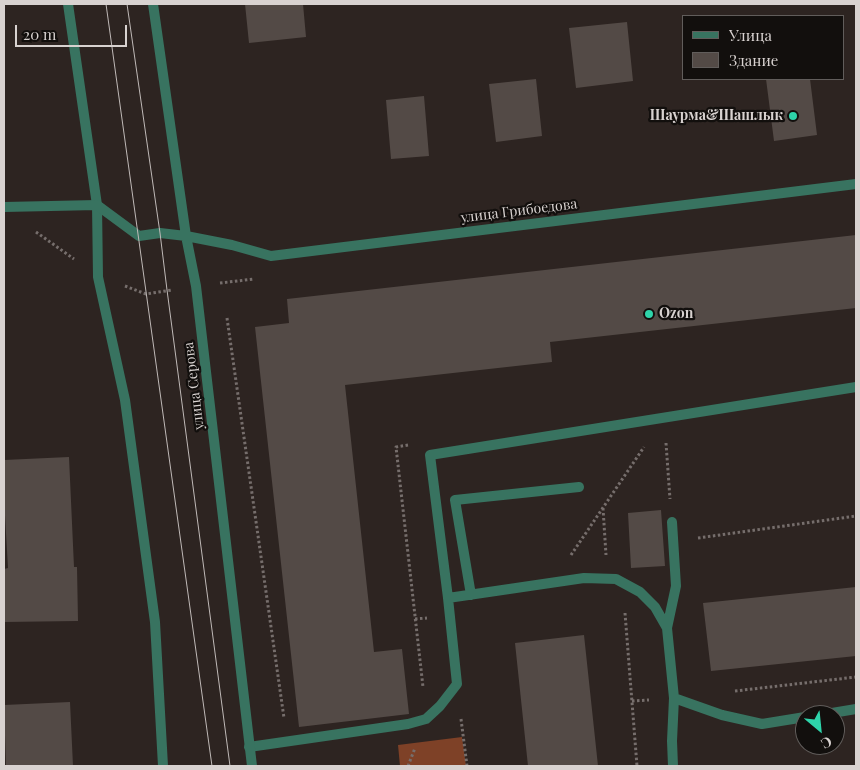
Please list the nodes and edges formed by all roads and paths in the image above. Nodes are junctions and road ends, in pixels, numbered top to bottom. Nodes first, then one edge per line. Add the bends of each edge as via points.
1 (68, 4) edge
2 (153, 4) edge
3 (856, 184) edge
4 (97, 205) junction
5 (4, 207) edge
6 (186, 236) junction
7 (226, 312) dead end
8 (856, 387) edge
9 (664, 417) junction
10 (668, 477) dead end
11 (579, 487) dead end
12 (856, 516) edge
13 (672, 522) dead end
14 (673, 542) junction
15 (552, 582) junction
16 (470, 595) junction
17 (448, 598) junction
18 (620, 608) dead end
19 (450, 614) junction
20 (415, 620) dead end
21 (667, 628) junction
22 (856, 677) edge
23 (456, 684) junction
24 (731, 691) dead end
25 (674, 698) junction
26 (632, 701) junction
27 (795, 719) edge
28 (288, 742) junction
29 (249, 747) junction
30 (163, 766) edge
31 (252, 766) edge
32 (467, 766) edge
33 (637, 766) edge
34 (673, 766) edge

1 - 4 street
2 - 6 street, улица Серова
3 - 6 street, улица Грибоедова via 271,256
4 - 5 street
4 - 6 street, улица Грибоедова via 139,236 160,233
4 - 30 street via 98,277 125,400 155,622
6 - 29 street, улица Серова via 196,286
7 - 28 path
8 - 9 street
9 - 10 path
9 - 15 path
9 - 17 street via 430,456
11 - 16 street via 455,500
12 - 14 path
13 - 14 street
14 - 21 street via 676,586
15 - 16 street
15 - 21 street via 616,579 640,592 655,607
16 - 17 street
17 - 19 street
18 - 26 path via 625,614
19 - 20 path
19 - 23 street
21 - 25 street
22 - 24 path
23 - 28 street via 426,719
23 - 32 path
25 - 26 path
25 - 27 street via 722,715 762,724
25 - 34 street
26 - 33 path
28 - 29 street
29 - 31 street, улица Серова

